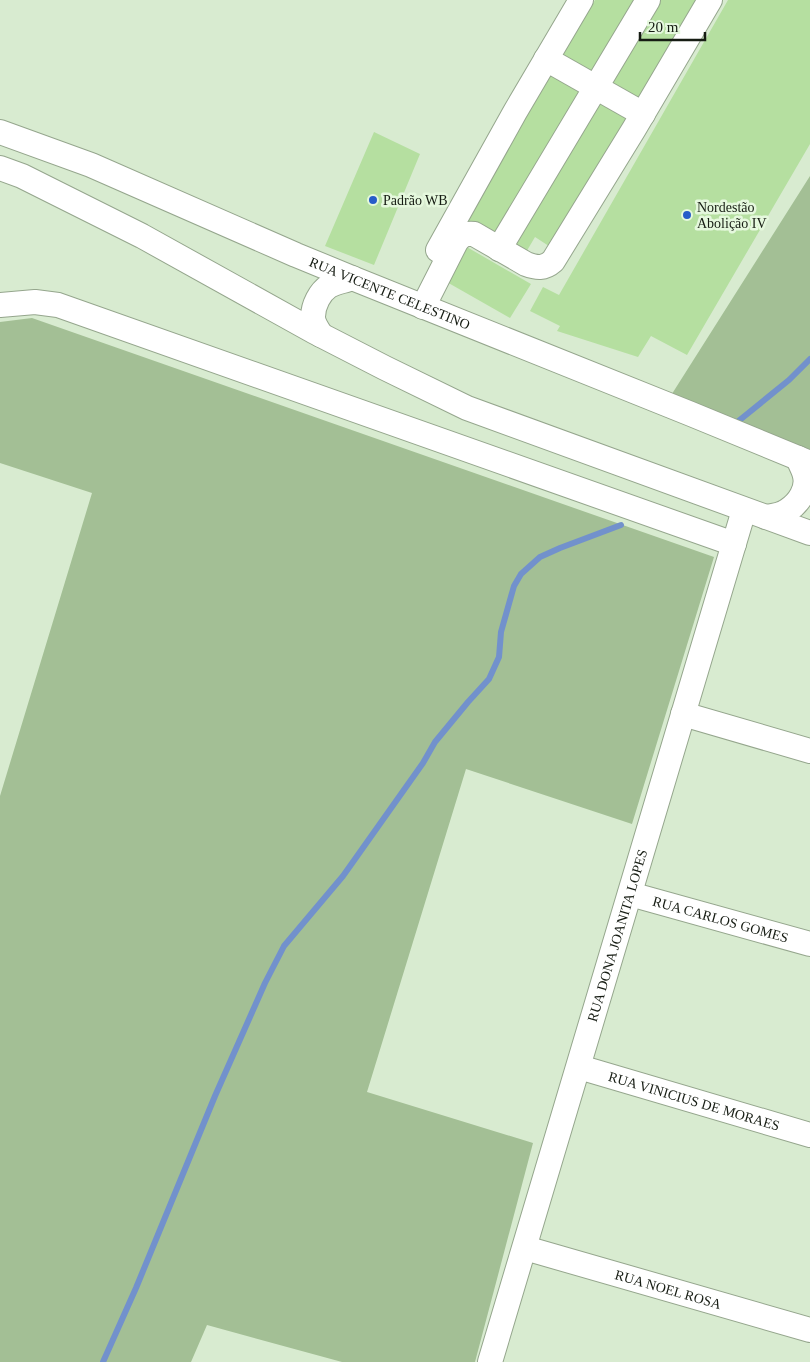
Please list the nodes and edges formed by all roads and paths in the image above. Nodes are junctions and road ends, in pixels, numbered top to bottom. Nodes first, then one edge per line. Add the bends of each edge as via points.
1 (582, 0) edge
2 (648, 0) edge
3 (710, 0) edge
4 (546, 59) junction
5 (596, 87) junction
6 (643, 114) junction
7 (0, 132) edge
8 (0, 168) edge
9 (500, 249) junction
10 (352, 278) junction
11 (416, 304) junction
12 (0, 305) edge
13 (321, 335) junction
14 (797, 457) edge
15 (744, 510) junction
16 (766, 517) junction
17 (810, 533) edge
18 (734, 544) junction
19 (683, 714) junction
20 (810, 752) edge
21 (630, 894) junction
22 (810, 944) edge
23 (578, 1067) junction
24 (810, 1136) edge
25 (525, 1248) junction
26 (810, 1330) edge
27 (490, 1362) edge

1 - 4 street
2 - 5 street
3 - 6 street
4 - 5 street
4 - 11 street via 515,112
5 - 6 street
5 - 9 street
6 - 9 street via 553,261 546,266 535,267
7 - 10 street, RUA VICENTE CELESTINO via 92,165
8 - 13 street via 142,236
9 - 11 street via 474,234 459,237
10 - 11 street, RUA VICENTE CELESTINO
10 - 13 street via 330,286 316,303 313,317
11 - 14 street, RUA VICENTE CELESTINO
12 - 18 street via 35,302 58,305
13 - 15 street via 467,408
14 - 16 street via 806,487 788,511
15 - 16 street
15 - 18 street, RUA DONA JOANITA LOPES
16 - 17 street
18 - 19 street, RUA DONA JOANITA LOPES
19 - 20 street
19 - 21 street, RUA DONA JOANITA LOPES
21 - 22 street, RUA CARLOS GOMES
21 - 23 street, RUA DONA JOANITA LOPES
23 - 24 street, RUA VINICIUS DE MORAES
23 - 25 street, RUA DONA JOANITA LOPES
25 - 26 street, RUA NOEL ROSA
25 - 27 street, RUA DONA JOANITA LOPES

